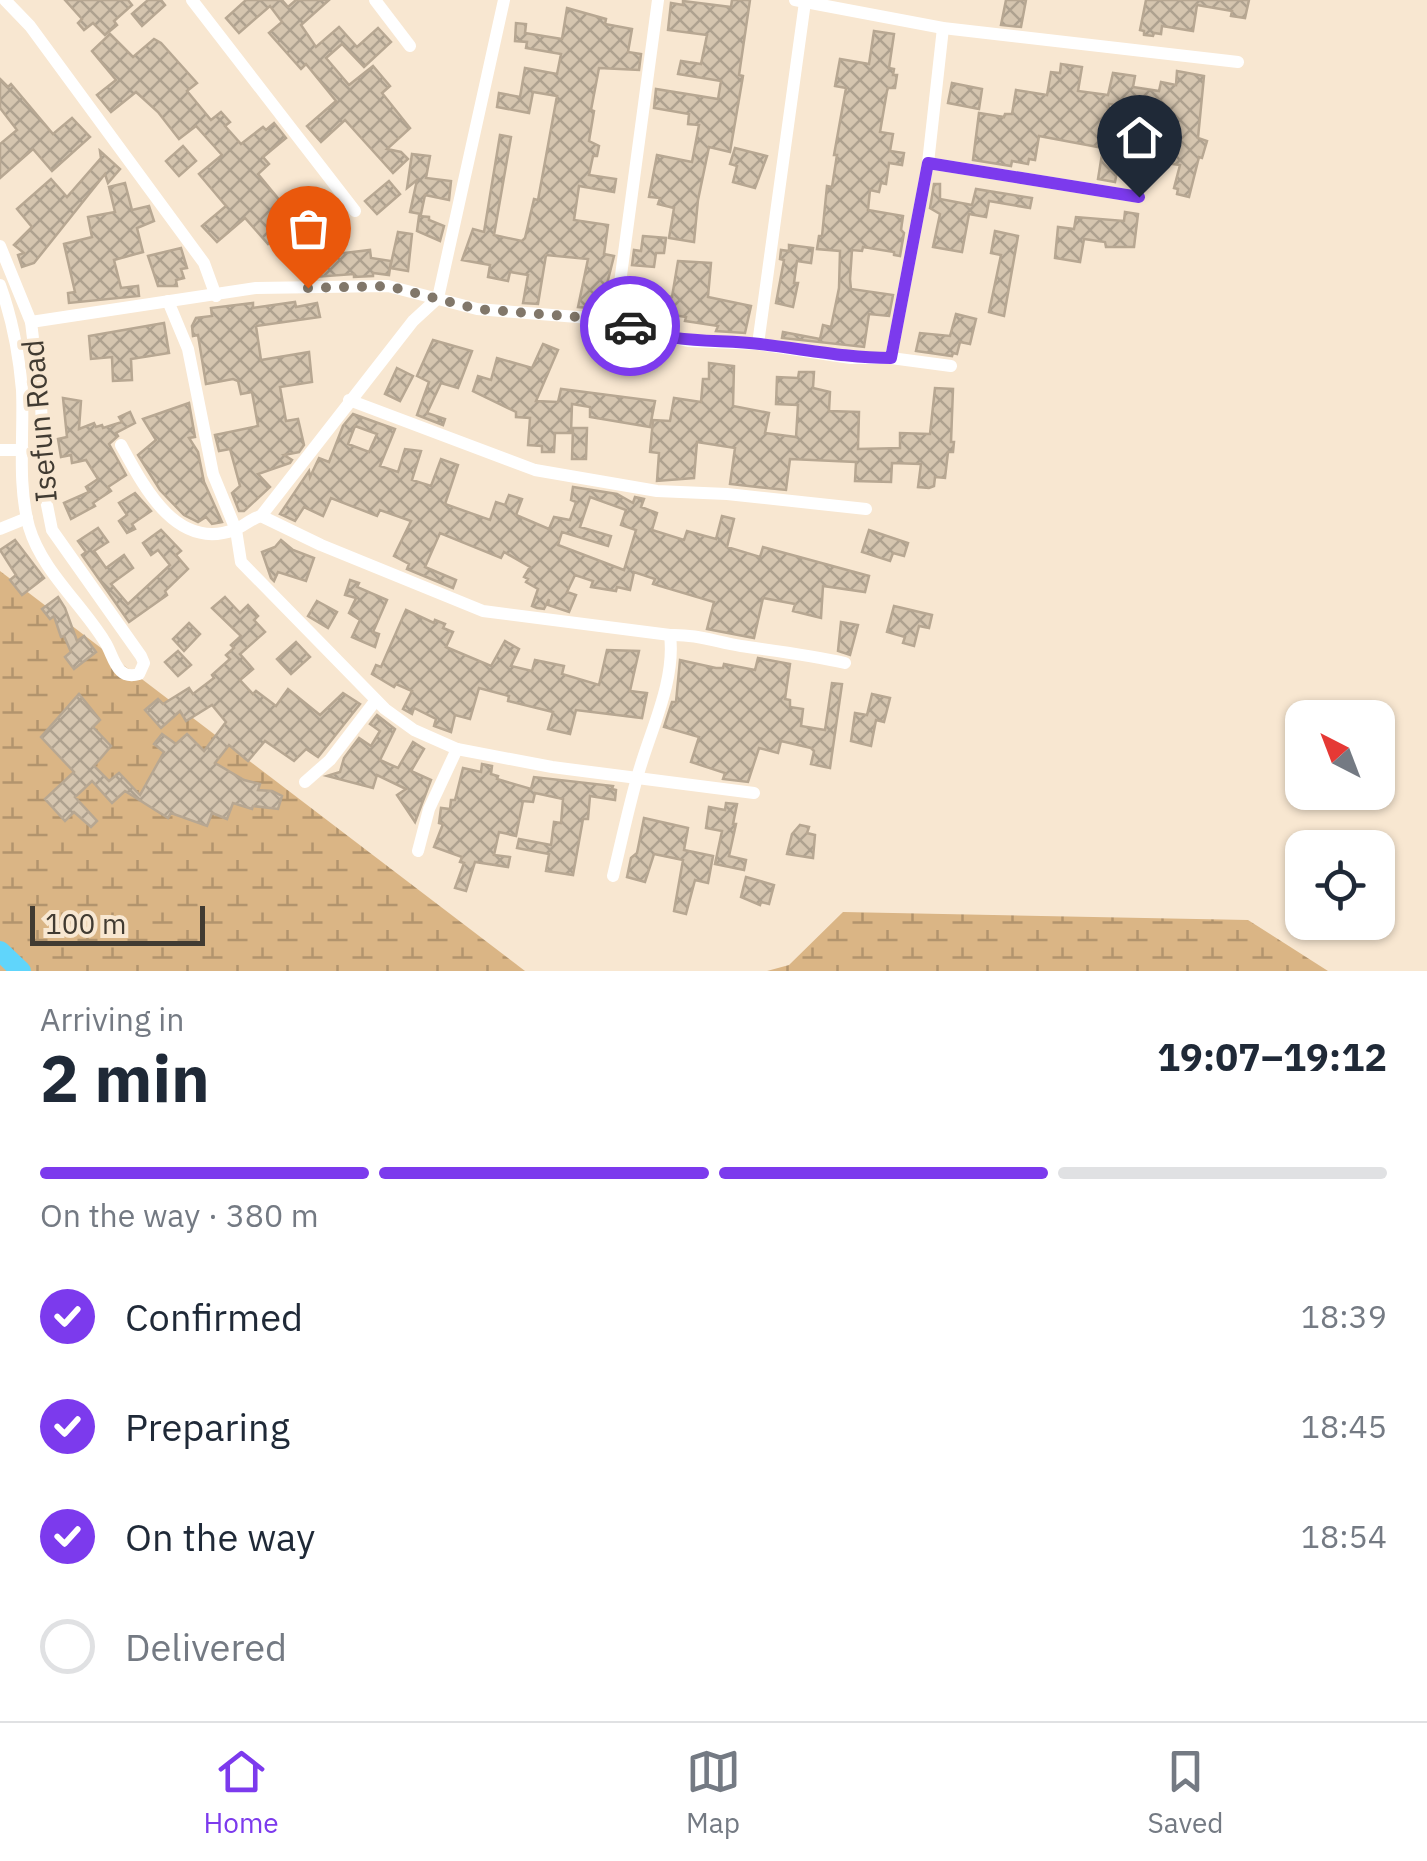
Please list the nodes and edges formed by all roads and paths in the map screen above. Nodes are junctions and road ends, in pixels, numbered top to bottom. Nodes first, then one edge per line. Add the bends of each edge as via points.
1 (5, 0) edge
2 (192, 0) edge
3 (375, 0) edge
4 (504, 0) edge
5 (658, 0) edge
6 (800, 1) edge
7 (943, 28) junction
8 (410, 46) dead end
9 (1238, 62) dead end
10 (928, 163) junction
11 (1139, 197) dead end
12 (354, 211) dead end
13 (0, 246) edge
14 (0, 286) edge
15 (216, 296) junction
16 (438, 298) junction
17 (168, 301) junction
18 (615, 320) junction
19 (31, 322) junction
20 (758, 344) junction
21 (891, 358) junction
22 (951, 366) dead end
23 (349, 400) junction
24 (120, 445) dead end
25 (0, 450) edge
26 (22, 450) junction
27 (866, 509) dead end
28 (261, 516) junction
29 (27, 518) junction
30 (0, 529) edge
31 (236, 530) junction
32 (670, 636) junction
33 (845, 663) dead end
34 (376, 700) junction
35 (457, 750) junction
36 (637, 778) junction
37 (304, 782) dead end
38 (754, 793) dead end
39 (418, 851) dead end
40 (613, 876) dead end

1 - 15 street via 204,263
2 - 12 street
3 - 8 street
4 - 16 street
5 - 18 street
6 - 7 street
6 - 20 street
7 - 9 street
7 - 10 street
10 - 11 street
10 - 21 street
13 - 19 street, Isefun Road
14 - 26 street, Isefun Road via 22,388
15 - 16 street via 256,288 388,286
15 - 17 street
16 - 18 street via 477,309
16 - 23 street
17 - 19 street
17 - 31 street via 188,350 213,474
18 - 20 street via 688,342
19 - 29 street, Isefun Road via 52,530 141,656 138,674 124,674 114,664 41,554
20 - 21 street
21 - 22 street
23 - 27 street via 536,470 657,490
23 - 28 street
24 - 31 street via 174,522 191,532
25 - 26 street
26 - 29 street, Isefun Road
28 - 31 street
28 - 32 street via 484,611
29 - 30 street
31 - 34 street via 240,562
32 - 33 street via 697,634
32 - 36 street via 659,708
34 - 35 street via 414,730
34 - 37 street via 330,760
35 - 36 street
35 - 39 street
36 - 38 street
36 - 40 street

